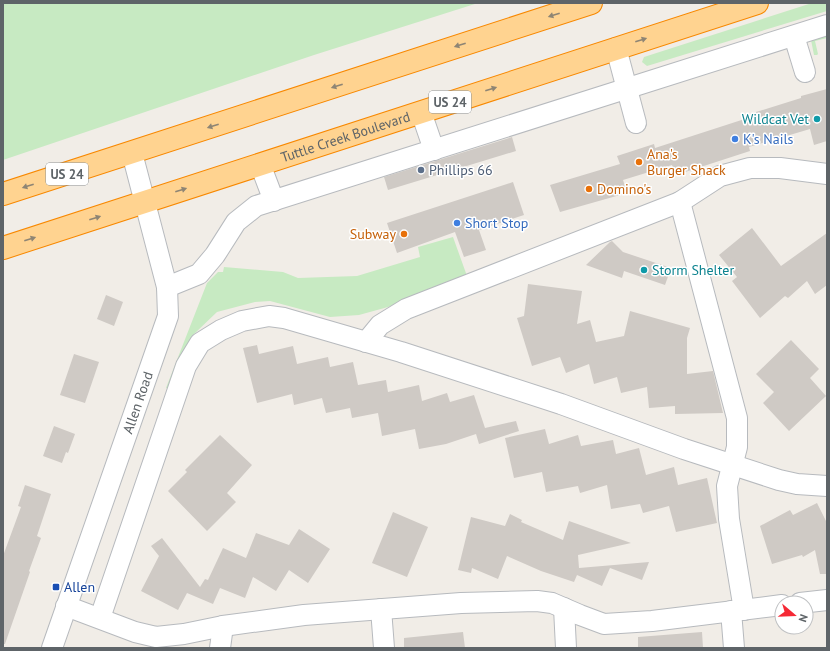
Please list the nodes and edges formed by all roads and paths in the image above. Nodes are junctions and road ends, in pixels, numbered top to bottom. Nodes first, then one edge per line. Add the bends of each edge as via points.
1 (591, 3) edge
2 (757, 3) edge
3 (827, 25) edge
4 (794, 36) junction
5 (616, 48) junction
6 (805, 72) dead end
7 (627, 89) junction
8 (421, 112) junction
9 (636, 123) dead end
10 (434, 150) junction
11 (132, 153) junction
12 (260, 164) junction
13 (827, 174) edge
14 (3, 194) edge
15 (274, 201) junction
16 (144, 202) junction
17 (680, 202) junction
18 (3, 248) edge
19 (166, 287) junction
20 (366, 342) junction
21 (141, 396) junction
22 (172, 406) junction
23 (733, 465) junction
24 (827, 486) edge
25 (827, 600) edge
26 (814, 601) edge
27 (66, 606) junction
28 (774, 606) edge
29 (564, 608) junction
30 (381, 609) junction
31 (738, 611) junction
32 (100, 618) junction
33 (223, 626) junction
34 (157, 642) edge
35 (52, 648) edge
36 (220, 648) edge
37 (384, 648) edge
38 (566, 648) edge
39 (734, 648) edge

1 -> 11 highway, US 24
5 -> 2 highway, Tuttle Creek Boulevard / US 24
3 - 4 street
4 - 6 street
4 - 7 street
5 - 7 street
8 -> 5 highway, Tuttle Creek Boulevard / US 24
7 - 9 street
7 - 10 street
8 - 10 street
8 - 12 highway, Tuttle Creek Boulevard / US 24
10 - 15 street
11 -> 14 highway, US 24
11 - 16 street, Allen Road
12 - 15 street
16 -> 12 highway, Tuttle Creek Boulevard / US 24
13 - 17 street via 780,168 750,168 720,176
15 - 19 street via 256,206 236,222 199,274
18 -> 16 highway, Tuttle Creek Boulevard / US 24
16 - 19 street, Allen Road
17 - 20 street via 406,309 380,325
17 - 23 street via 737,418 737,447
19 - 21 street, Allen Road via 168,316
20 - 22 street via 284,318 269,316 242,321 200,343 186,366
20 - 23 street via 561,404
21 - 22 street
21 - 27 street, Allen Road
22 - 32 street
23 - 24 street via 779,480
23 - 31 street via 727,486
25 - 26 street
27 - 32 street
27 - 35 street, Allen Road
28 - 31 street
29 - 30 street via 538,601
29 - 31 street via 604,624
29 - 38 street
30 - 33 street via 304,615
30 - 37 street
31 - 39 street
32 - 34 street
33 - 34 street
33 - 36 street

